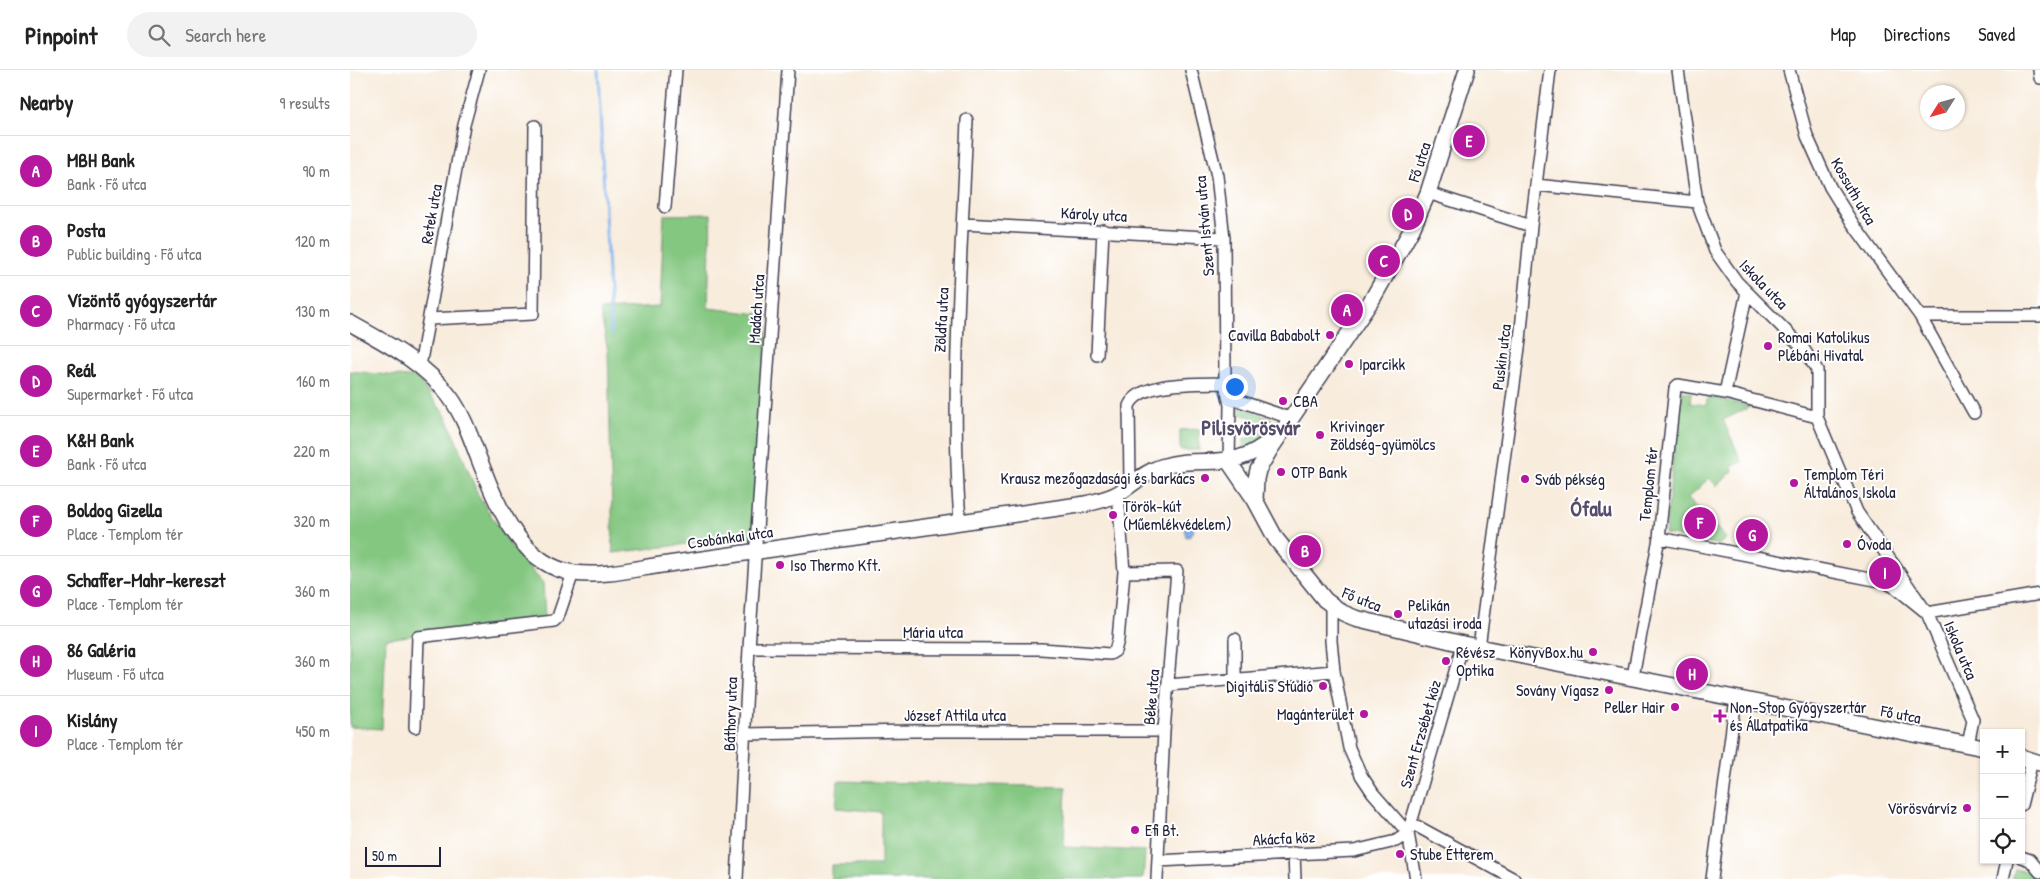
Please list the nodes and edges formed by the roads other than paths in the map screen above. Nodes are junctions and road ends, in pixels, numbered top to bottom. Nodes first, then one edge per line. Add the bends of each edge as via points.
1 (479, 70) edge
2 (676, 70) edge
3 (788, 70) edge
4 (1190, 70) edge
5 (1467, 70) edge
6 (1550, 70) edge
7 (1678, 70) edge
8 (1789, 70) edge
9 (2039, 70) edge
10 (2040, 78) edge
11 (967, 120) dead end
12 (535, 126) dead end
13 (1536, 186) junction
14 (1428, 193) junction
15 (1697, 202) junction
16 (665, 207) dead end
17 (963, 224) junction
18 (1531, 226) junction
19 (1104, 230) junction
20 (1224, 238) junction
21 (1747, 292) junction
22 (1920, 316) junction
23 (2040, 316) edge
24 (429, 319) junction
25 (350, 323) edge
26 (1098, 354) dead end
27 (420, 366) junction
28 (1225, 383) junction
29 (1725, 393) junction
30 (1228, 397) junction
31 (1974, 413) dead end
32 (1817, 417) junction
33 (1288, 422) junction
34 (1232, 463) junction
35 (1258, 470) junction
36 (1124, 488) junction
37 (1255, 500) junction
38 (960, 522) junction
39 (1659, 538) junction
40 (756, 551) junction
41 (1124, 572) junction
42 (574, 573) junction
43 (2040, 594) edge
44 (1331, 606) junction
45 (1927, 613) junction
46 (1235, 639) dead end
47 (1463, 644) junction
48 (1479, 647) junction
49 (749, 648) junction
50 (1334, 671) junction
51 (1633, 676) junction
52 (1234, 681) junction
53 (1168, 686) junction
54 (1736, 698) junction
55 (414, 727) dead end
56 (1164, 731) junction
57 (746, 734) junction
58 (1968, 745) junction
59 (1980, 747) edge
60 (2031, 760) edge
61 (2025, 787) edge
62 (1410, 828) junction
63 (1294, 853) junction
64 (2025, 858) edge
65 (1158, 861) junction
66 (2007, 864) edge
67 (2040, 872) edge
68 (737, 879) edge
69 (1157, 879) edge
70 (1295, 879) edge
71 (1416, 879) edge
72 (1514, 879) edge
73 (1712, 879) edge
74 (2003, 879) edge

1 - 24 street, Retek utca via 464,125
2 - 16 street
3 - 40 street, Madách utca
4 - 20 street, Szent István utca via 1217,176
5 - 14 main road, Fő utca
6 - 13 street, Puskin utca
7 - 15 street, Iskola utca
8 - 22 street, Kossuth utca via 1807,136 1830,187
9 - 10 street
11 - 17 street, Zöldfa utca
12 - 24 street via 533,314
13 - 15 street
13 - 18 street, Puskin utca
14 - 18 street
14 - 33 main road, Fő utca via 1374,298
15 - 21 street, Iskola utca via 1715,252
17 - 19 street, Károly utca
17 - 38 street, Zöldfa utca via 956,354 955,455
18 - 48 street, Puskin utca via 1520,340
19 - 20 street, Károly utca
19 - 26 street
20 - 28 street, Szent István utca
21 - 29 street
21 - 32 street, Iskola utca via 1788,332 1817,370
22 - 23 street
22 - 31 street, Kossuth utca
24 - 27 street, Retek utca
25 - 27 main road, Csobánkai utca
27 - 42 main road, Csobánkai utca via 436,381 462,416 490,487 516,534 543,559
28 - 30 street, Szent István utca
28 - 36 street via 1152,389 1137,396 1130,406
29 - 32 street, Templom tér
29 - 39 street, Templom tér via 1678,385 1675,388
30 - 33 street
30 - 34 street, Szent István utca
32 - 45 street, Iskola utca via 1857,512
33 - 34 main road via 1262,448
33 - 35 main road, Fő utca
34 - 35 main road via 1246,472
34 - 36 main road, Csobánkai utca via 1168,465 1151,471
34 - 37 main road
35 - 37 main road, Fő utca
36 - 38 main road, Csobánkai utca via 1086,504
36 - 41 street
37 - 44 main road, Fő utca via 1276,539
38 - 40 main road, Csobánkai utca
39 - 45 street, Templom tér via 1885,582
39 - 51 street
40 - 42 main road, Csobánkai utca via 618,571
40 - 49 street, Báthory utca
41 - 49 street, Mária utca via 1119,633 1115,651 1110,654 1041,649
41 - 53 street, Béke utca via 1177,571
42 - 55 street via 554,621 418,637
43 - 45 street
44 - 47 main road, Fő utca via 1355,618
44 - 50 street
45 - 58 street, Iskola utca via 1973,720
46 - 52 street
47 - 48 main road, Fő utca
47 - 62 street, Szent Erzsébet köz
48 - 51 main road, Fő utca
49 - 57 street, Báthory utca
50 - 52 street
50 - 62 street via 1353,760 1373,793
51 - 54 main road, Fő utca
52 - 53 street
53 - 56 street, Béke utca
54 - 58 main road, Fő utca
54 - 73 street
56 - 57 street, József Attila utca
56 - 65 street, Béke utca
57 - 68 street, Báthory utca
58 - 59 main road, Fő utca
60 - 61 street
62 - 63 street, Akácfa köz via 1396,841 1354,851
62 - 71 street
62 - 72 street
63 - 65 street, Akácfa köz
63 - 70 street
64 - 67 street
65 - 69 street, Béke utca
66 - 74 street

